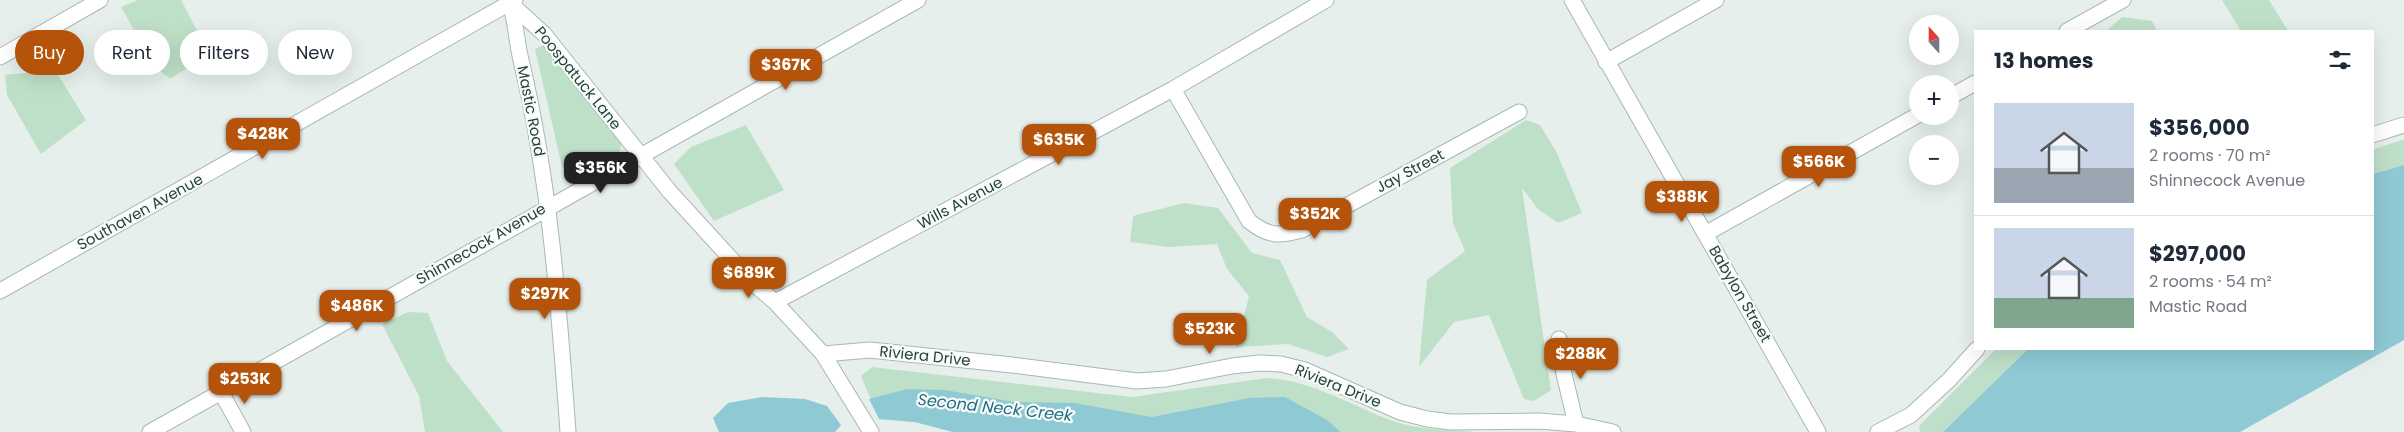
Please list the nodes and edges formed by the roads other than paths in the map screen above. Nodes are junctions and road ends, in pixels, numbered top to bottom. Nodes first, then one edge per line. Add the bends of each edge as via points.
1 (100, 0) edge
2 (918, 0) edge
3 (1326, 0) edge
4 (1572, 0) edge
5 (1716, 0) edge
6 (2123, 0) edge
7 (512, 1) edge
8 (2069, 30) edge
9 (0, 57) edge
10 (1606, 62) junction
11 (1974, 84) edge
12 (1173, 89) junction
13 (1959, 92) edge
14 (1519, 112) dead end
15 (1909, 120) edge
16 (2404, 125) edge
17 (2374, 134) edge
18 (640, 156) junction
19 (548, 206) junction
20 (1706, 234) junction
21 (0, 291) edge
22 (775, 302) junction
23 (1559, 339) dead end
24 (1976, 350) edge
25 (823, 354) junction
26 (221, 392) junction
27 (1576, 424) junction
28 (150, 432) edge
29 (243, 432) edge
30 (568, 432) edge
31 (872, 432) edge
32 (1613, 432) edge
33 (1818, 432) edge
34 (1878, 432) edge

1 - 9 street
2 - 18 street, Shinnecock Avenue
3 - 12 street, Wills Avenue
4 - 10 street, Babylon Street
5 - 10 street
6 - 8 street
7 - 18 street, Poospatuck Lane via 544,34
7 - 19 street, Mastic Road
7 - 21 street, Southaven Avenue
10 - 20 street, Babylon Street
11 - 13 street
12 - 14 street, Jay Street via 1249,221 1263,232 1283,235 1302,230
12 - 22 street, Wills Avenue
15 - 20 street
16 - 17 street
18 - 19 street, Shinnecock Avenue
18 - 22 street, Poospatuck Lane via 755,285
19 - 26 street, Shinnecock Avenue
19 - 30 street, Mastic Road
20 - 33 street, Babylon Street
22 - 25 street, Poospatuck Lane
23 - 27 street
24 - 34 street via 1912,415
25 - 27 street, Riviera Drive via 870,350 1137,381 1166,379 1232,366 1281,364 1305,370 1400,412 1428,419
25 - 31 street, Poospatuck Lane
26 - 28 street, Shinnecock Avenue
26 - 29 street
27 - 32 street, Riviera Drive

